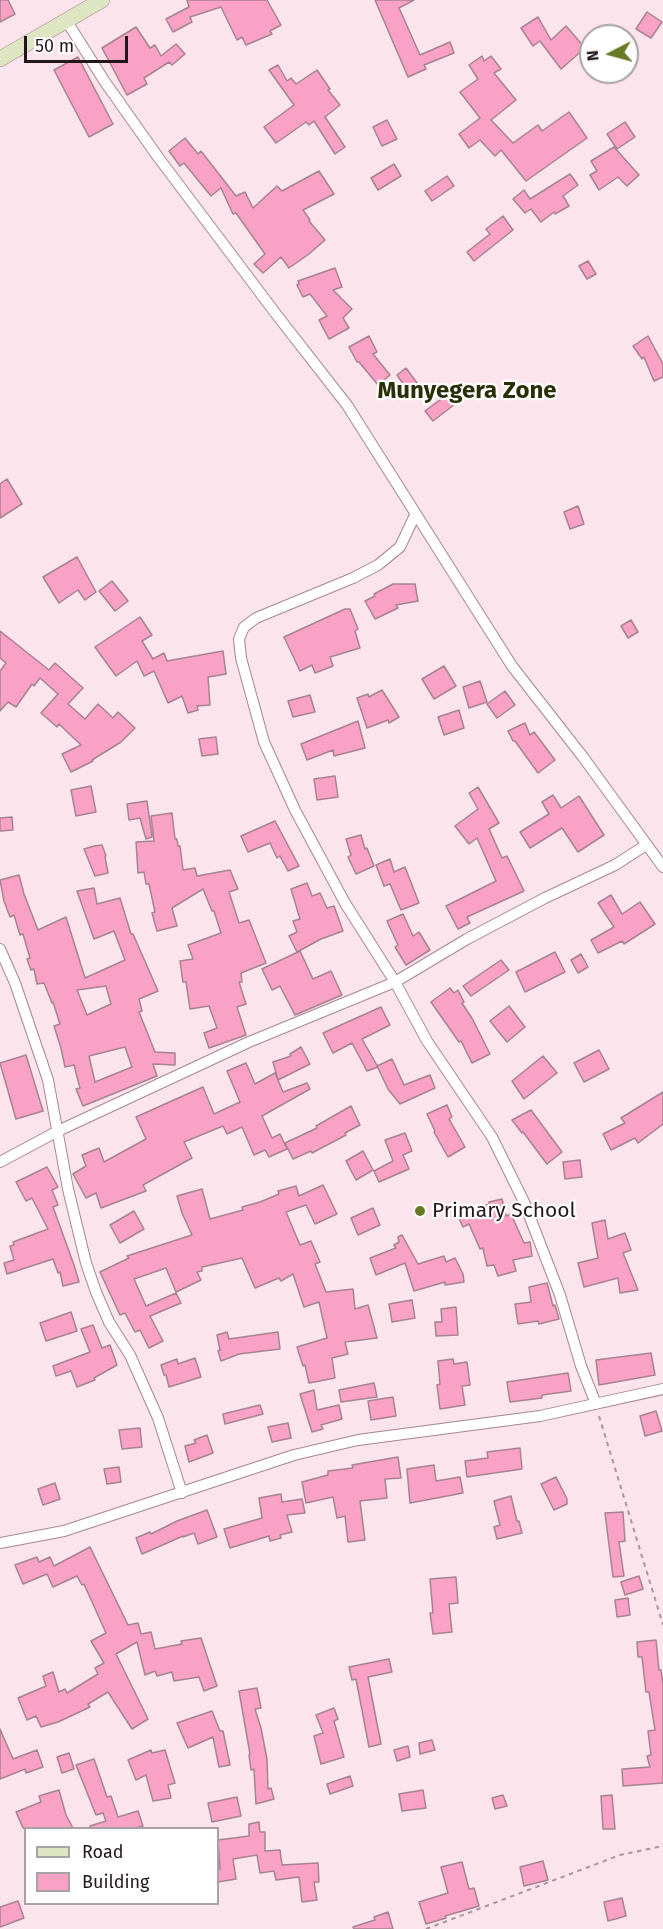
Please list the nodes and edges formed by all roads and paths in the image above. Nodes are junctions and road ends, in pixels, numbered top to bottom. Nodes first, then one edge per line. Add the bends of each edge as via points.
1 (102, 0) edge
2 (66, 20) junction
3 (0, 59) edge
4 (415, 515) junction
5 (646, 845) junction
6 (663, 867) edge
7 (0, 950) edge
8 (395, 982) junction
9 (58, 1131) junction
10 (0, 1162) edge
11 (663, 1389) edge
12 (596, 1404) junction
13 (182, 1493) junction
14 (0, 1543) edge
15 (663, 1626) edge
16 (663, 1846) edge
17 (426, 1929) edge

1 - 2 main road
2 - 3 main road
2 - 4 street via 158,157 347,405
4 - 5 street via 512,666
4 - 8 street via 400,547 378,565 256,618 244,627 239,639 264,742 345,903
5 - 6 street
5 - 8 street via 615,865 467,939
7 - 9 street via 41,1054
8 - 9 street via 249,1041
8 - 12 street via 427,1041 492,1137 524,1202
9 - 10 street
9 - 13 street via 86,1263 109,1322 130,1356 158,1418
11 - 12 street
12 - 13 street via 540,1416 358,1440 294,1455
12 - 15 path
13 - 14 street via 64,1531
16 - 17 path via 620,1855

